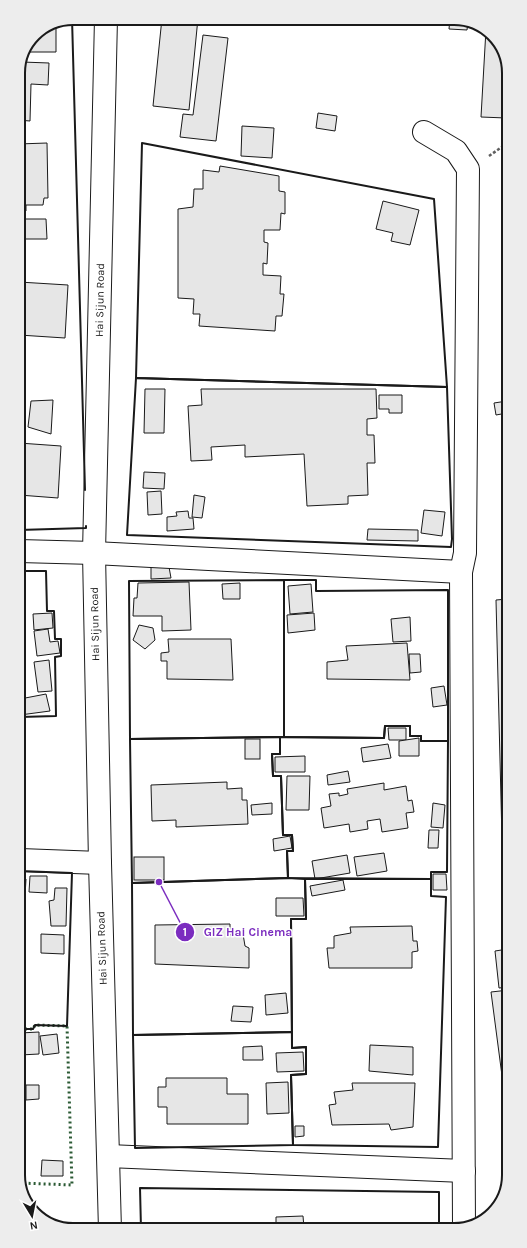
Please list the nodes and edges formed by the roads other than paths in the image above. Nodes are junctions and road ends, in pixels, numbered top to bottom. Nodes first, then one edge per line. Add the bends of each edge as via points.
1 (106, 25) edge
2 (424, 132) dead end
3 (25, 551) edge
4 (94, 553) junction
5 (461, 572) junction
6 (25, 860) edge
7 (100, 863) junction
8 (108, 1156) junction
9 (464, 1171) junction
10 (464, 1222) edge
11 (110, 1223) edge

1 - 4 street, Hai Sijun Road
2 - 5 street via 456,151 468,169 465,553
3 - 4 street
4 - 5 street
4 - 7 street, Hai Sijun Road
5 - 9 street
6 - 7 street
7 - 8 street, Hai Sijun Road
8 - 9 street
8 - 11 street, Hai Sijun Road
9 - 10 street

